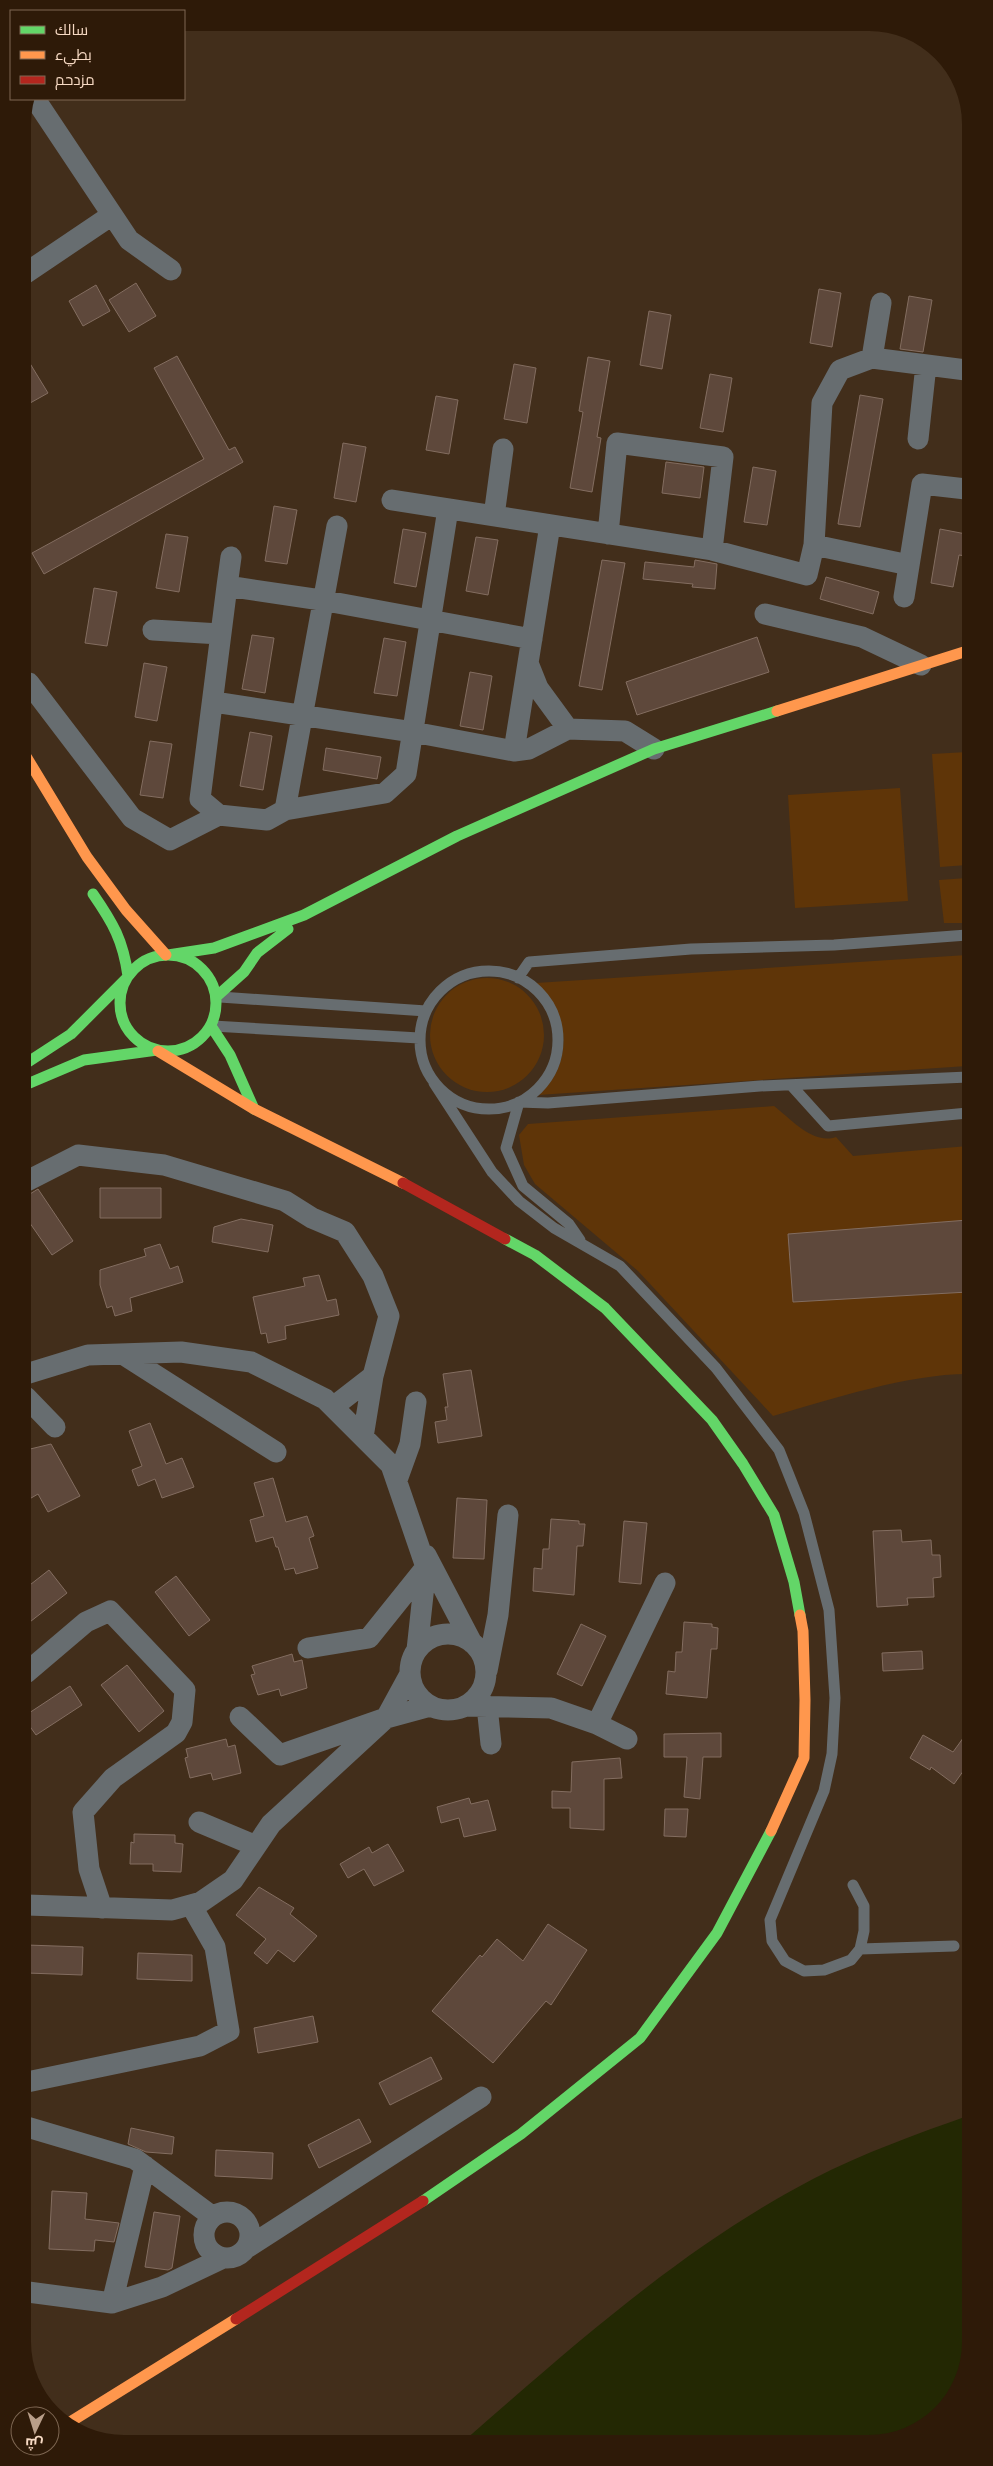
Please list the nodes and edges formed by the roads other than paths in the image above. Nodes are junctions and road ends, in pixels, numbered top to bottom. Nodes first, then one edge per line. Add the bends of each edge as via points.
1 (36, 100) edge
2 (112, 215) junction
3 (31, 270) edge
4 (171, 270) dead end
5 (881, 303) dead end
6 (872, 358) junction
7 (926, 366) junction
8 (962, 370) edge
9 (918, 439) dead end
10 (503, 449) dead end
11 (962, 489) edge
12 (392, 500) dead end
13 (448, 509) junction
14 (494, 516) junction
15 (550, 525) junction
16 (337, 526) dead end
17 (608, 534) junction
18 (814, 545) junction
19 (712, 550) junction
20 (232, 557) dead end
21 (909, 565) junction
22 (227, 586) junction
23 (904, 597) dead end
24 (322, 600) junction
25 (765, 614) dead end
26 (431, 620) junction
27 (153, 630) dead end
28 (220, 634) junction
29 (532, 639) junction
30 (962, 652) edge
31 (528, 663) junction
32 (921, 665) junction
33 (31, 686) edge
34 (214, 702) junction
35 (302, 715) junction
36 (568, 729) junction
37 (413, 732) junction
38 (654, 749) junction
39 (514, 751) junction
40 (31, 765) edge
41 (285, 810) junction
42 (219, 815) junction
43 (83, 881) dead end
44 (304, 915) junction
45 (962, 935) edge
46 (167, 955) junction
47 (128, 977) junction
48 (518, 978) junction
49 (216, 997) junction
50 (426, 1011) junction
51 (211, 1026) junction
52 (419, 1038) junction
53 (157, 1051) junction
54 (31, 1060) edge
55 (962, 1077) edge
56 (31, 1082) edge
57 (434, 1083) junction
58 (791, 1084) junction
59 (519, 1102) junction
60 (254, 1109) junction
61 (962, 1114) edge
62 (31, 1179) edge
63 (582, 1244) junction
64 (124, 1354) junction
65 (31, 1373) edge
66 (373, 1376) junction
67 (31, 1402) edge
68 (416, 1402) dead end
69 (333, 1407) junction
70 (55, 1427) dead end
71 (363, 1437) junction
72 (276, 1452) dead end
73 (397, 1480) junction
74 (508, 1515) dead end
75 (416, 1534) junction
76 (426, 1567) junction
77 (665, 1583) dead end
78 (472, 1643) junction
79 (308, 1648) dead end
80 (417, 1650) junction
81 (31, 1668) edge
82 (410, 1674) junction
83 (486, 1676) junction
84 (430, 1706) junction
85 (466, 1706) junction
86 (487, 1706) junction
87 (240, 1718) dead end
88 (386, 1718) junction
89 (597, 1724) junction
90 (627, 1739) dead end
91 (491, 1744) dead end
92 (199, 1822) dead end
93 (256, 1846) junction
94 (852, 1885) dead end
95 (31, 1905) edge
96 (191, 1905) junction
97 (102, 1908) junction
98 (954, 1946) dead end
99 (860, 1949) junction
100 (31, 2081) edge
101 (482, 2097) dead end
102 (31, 2127) edge
103 (145, 2166) junction
104 (213, 2217) junction
105 (245, 2222) junction
106 (285, 2223) junction
107 (245, 2248) junction
108 (223, 2258) junction
109 (31, 2292) edge
110 (112, 2303) junction
111 (74, 2420) edge

1 - 2 street
2 - 3 street
2 - 4 street via 129,240
5 - 6 street
6 - 7 street
6 - 18 street via 840,370 822,403
7 - 8 street
7 - 9 street
10 - 14 street
11 - 21 street via 922,484
12 - 13 street
13 - 14 street
13 - 26 street
14 - 15 street
15 - 17 street
15 - 29 street
16 - 24 street
17 - 19 street
17 - 19 street via 616,443 723,457
18 - 19 street via 807,575
18 - 21 street
20 - 22 street
21 - 23 street
22 - 24 street
22 - 28 street
24 - 26 street
24 - 35 street
25 - 32 street via 862,637
26 - 29 street
26 - 37 street
27 - 28 street
28 - 34 street
29 - 31 street
30 - 32 main road
31 - 36 street via 538,688
31 - 39 street
32 - 38 main road
33 - 42 street via 132,818 170,840
34 - 35 street
34 - 42 street via 200,799
35 - 37 street
35 - 41 street
36 - 38 street via 625,731
36 - 39 street via 529,749
37 - 39 street
37 - 41 street via 406,774 385,794
38 - 44 main road via 457,836
40 - 46 main road via 87,857 126,910
41 - 42 street via 267,820
43 - 47 main road via 111,920 124,949
44 - 46 main road via 214,948
44 - 49 main road via 257,953 244,972
45 - 48 lane via 834,945 691,949 529,962
46 - 47 main road via 139,965
46 - 49 main road via 182,957 205,972
47 - 53 main road via 120,1005 123,1020 130,1034
47 - 54 main road via 71,1034
48 - 50 lane via 497,972 476,972 462,977 438,993
48 - 59 lane via 537,990 550,1008 558,1043 551,1072 537,1090
49 - 50 lane
49 - 51 main road via 216,1012
50 - 52 lane
51 - 52 lane
51 - 53 main road via 202,1038 188,1047 173,1052
51 - 60 main road via 230,1055
52 - 57 lane via 421,1054
53 - 56 main road via 84,1060
53 - 60 main road
55 - 58 lane
57 - 59 lane via 452,1098 473,1108 497,1109
57 - 63 lane via 492,1172 519,1201 554,1228
58 - 59 lane via 548,1103
58 - 61 lane via 828,1126
59 - 63 lane via 506,1148 509,1156 523,1186 569,1224
60 - 111 main road via 372,1167 535,1254 605,1308 712,1420 774,1515 794,1582 803,1631 804,1758 777,1820 717,1933 640,2038 520,2134 387,2225
62 - 66 street via 78,1155 164,1165 285,1201 312,1218 345,1232 373,1276 389,1316
63 - 99 lane via 620,1266 716,1368 779,1450 800,1504 829,1610 835,1698 832,1745 824,1790 770,1920 772,1941 785,1961 804,1971 824,1970 851,1960
64 - 65 street via 88,1356
64 - 69 street via 181,1352 251,1362 325,1399
64 - 72 street
66 - 69 street
66 - 71 street
67 - 70 street
68 - 73 street via 410,1444
69 - 71 street
71 - 73 street via 391,1465
73 - 75 street
74 - 83 street via 498,1615
75 - 76 street
75 - 78 street
76 - 79 street via 369,1638
76 - 80 street
77 - 89 street
78 - 80 street via 449,1634 437,1636
78 - 83 street via 485,1663
80 - 82 street via 411,1661
81 - 97 street via 86,1622 110,1611 185,1690 182,1722 176,1733 113,1778 83,1812 89,1868
82 - 84 street via 416,1692
82 - 88 street
83 - 85 street via 476,1698
84 - 85 street via 442,1710
84 - 88 street
85 - 86 street
86 - 89 street via 552,1708
86 - 91 street
87 - 88 street via 280,1755
88 - 93 street via 271,1824
89 - 90 street
92 - 93 street
93 - 96 street via 232,1880 201,1902
94 - 99 lane via 864,1906
95 - 97 street
96 - 97 street via 172,1910
96 - 100 street via 215,1947 228,2031 200,2046
98 - 99 lane
101 - 106 street
102 - 103 street via 135,2158
103 - 104 street
103 - 110 street
104 - 105 street via 226,2212
104 - 108 street via 205,2229 206,2244
105 - 106 street
105 - 107 street via 250,2235
106 - 107 street
107 - 108 street via 235,2256
108 - 110 street via 162,2287
109 - 110 street

